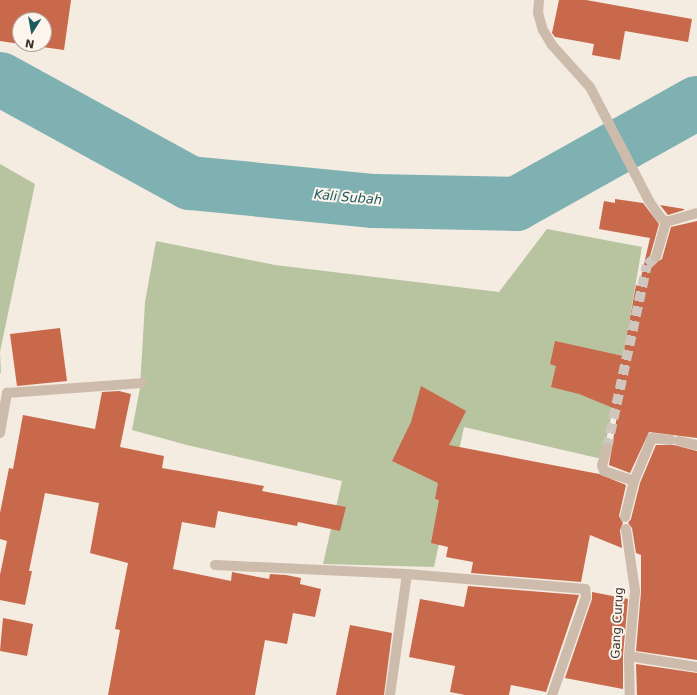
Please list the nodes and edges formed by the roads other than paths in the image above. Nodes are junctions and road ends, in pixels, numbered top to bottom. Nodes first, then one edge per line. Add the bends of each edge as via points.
1 (539, 0) edge
2 (697, 213) edge
3 (666, 222) junction
4 (656, 256) tunnel mouth
5 (142, 383) dead end
6 (0, 433) edge
7 (697, 445) edge
8 (607, 448) tunnel mouth
9 (634, 481) junction
10 (625, 517) dead end
11 (626, 529) dead end
12 (215, 565) dead end
13 (407, 574) junction
14 (629, 656) junction
15 (697, 667) edge
16 (390, 695) edge
17 (552, 695) edge
18 (630, 695) edge

1 - 3 street via 538,13 543,30 552,45 590,88 649,200
2 - 3 street
3 - 4 street
5 - 6 street via 7,393
7 - 9 street via 652,438
8 - 9 street via 602,466 604,471
9 - 10 street
11 - 14 street, Gang Curug via 635,590
12 - 13 street
13 - 16 street
13 - 17 street via 585,589 586,597
14 - 15 street
14 - 18 street, Gang Curug

